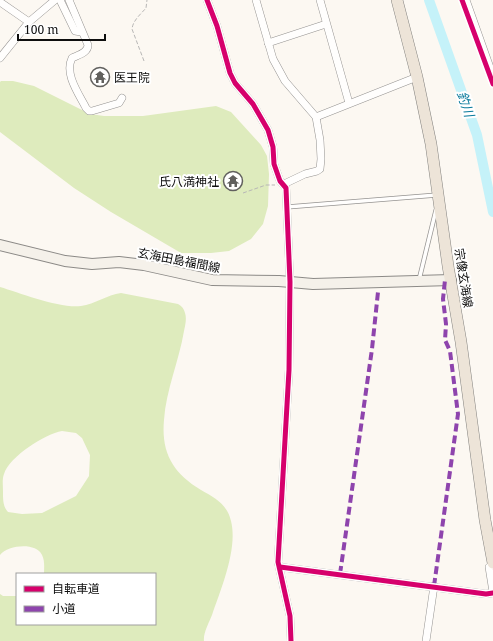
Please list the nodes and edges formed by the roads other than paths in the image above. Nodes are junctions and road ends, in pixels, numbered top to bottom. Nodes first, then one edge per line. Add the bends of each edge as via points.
1 (55, 0) edge
2 (60, 0) edge
3 (69, 0) edge
4 (207, 0) edge
5 (256, 0) edge
6 (320, 0) edge
7 (397, 0) edge
8 (466, 0) edge
9 (0, 2) edge
10 (29, 22) junction
11 (326, 24) junction
12 (81, 32) junction
13 (268, 43) junction
14 (0, 58) edge
15 (493, 76) edge
16 (417, 77) junction
17 (122, 98) dead end
18 (349, 103) junction
19 (316, 117) junction
20 (284, 184) junction
21 (439, 196) junction
22 (287, 207) junction
23 (0, 245) edge
24 (451, 280) junction
25 (419, 281) junction
26 (290, 282) junction
27 (490, 535) edge
28 (493, 564) edge
29 (280, 566) junction
30 (434, 586) junction
31 (493, 592) edge
32 (291, 641) edge
33 (426, 641) edge

1 - 10 street
2 - 12 street via 75,31
3 - 12 street
4 - 20 street via 230,73 268,130 274,164 280,181
5 - 13 street
6 - 11 street
7 - 16 main road, 宗像玄海線
8 - 15 street
9 - 10 street
10 - 14 street
11 - 13 street
11 - 18 street
12 - 17 street via 88,49 71,60 70,74 86,108 92,111 119,103
13 - 19 street via 277,69
16 - 18 street
16 - 21 main road, 宗像玄海線
18 - 19 street
19 - 20 street via 322,159 320,169
20 - 22 street
21 - 22 lane
21 - 24 main road, 宗像玄海線
21 - 25 lane
22 - 26 street
23 - 26 main road, 玄海田島福間線 via 78,263 119,262 144,265 212,280
24 - 25 main road, 玄海田島福間線
24 - 27 main road, 宗像玄海線
25 - 26 main road, 玄海田島福間線 via 314,284
26 - 29 street via 289,370 278,562
27 - 28 main road, 宗像玄海線
28 - 31 street via 489,566
29 - 30 street
29 - 32 street via 290,616
30 - 31 street via 486,594
30 - 33 street

